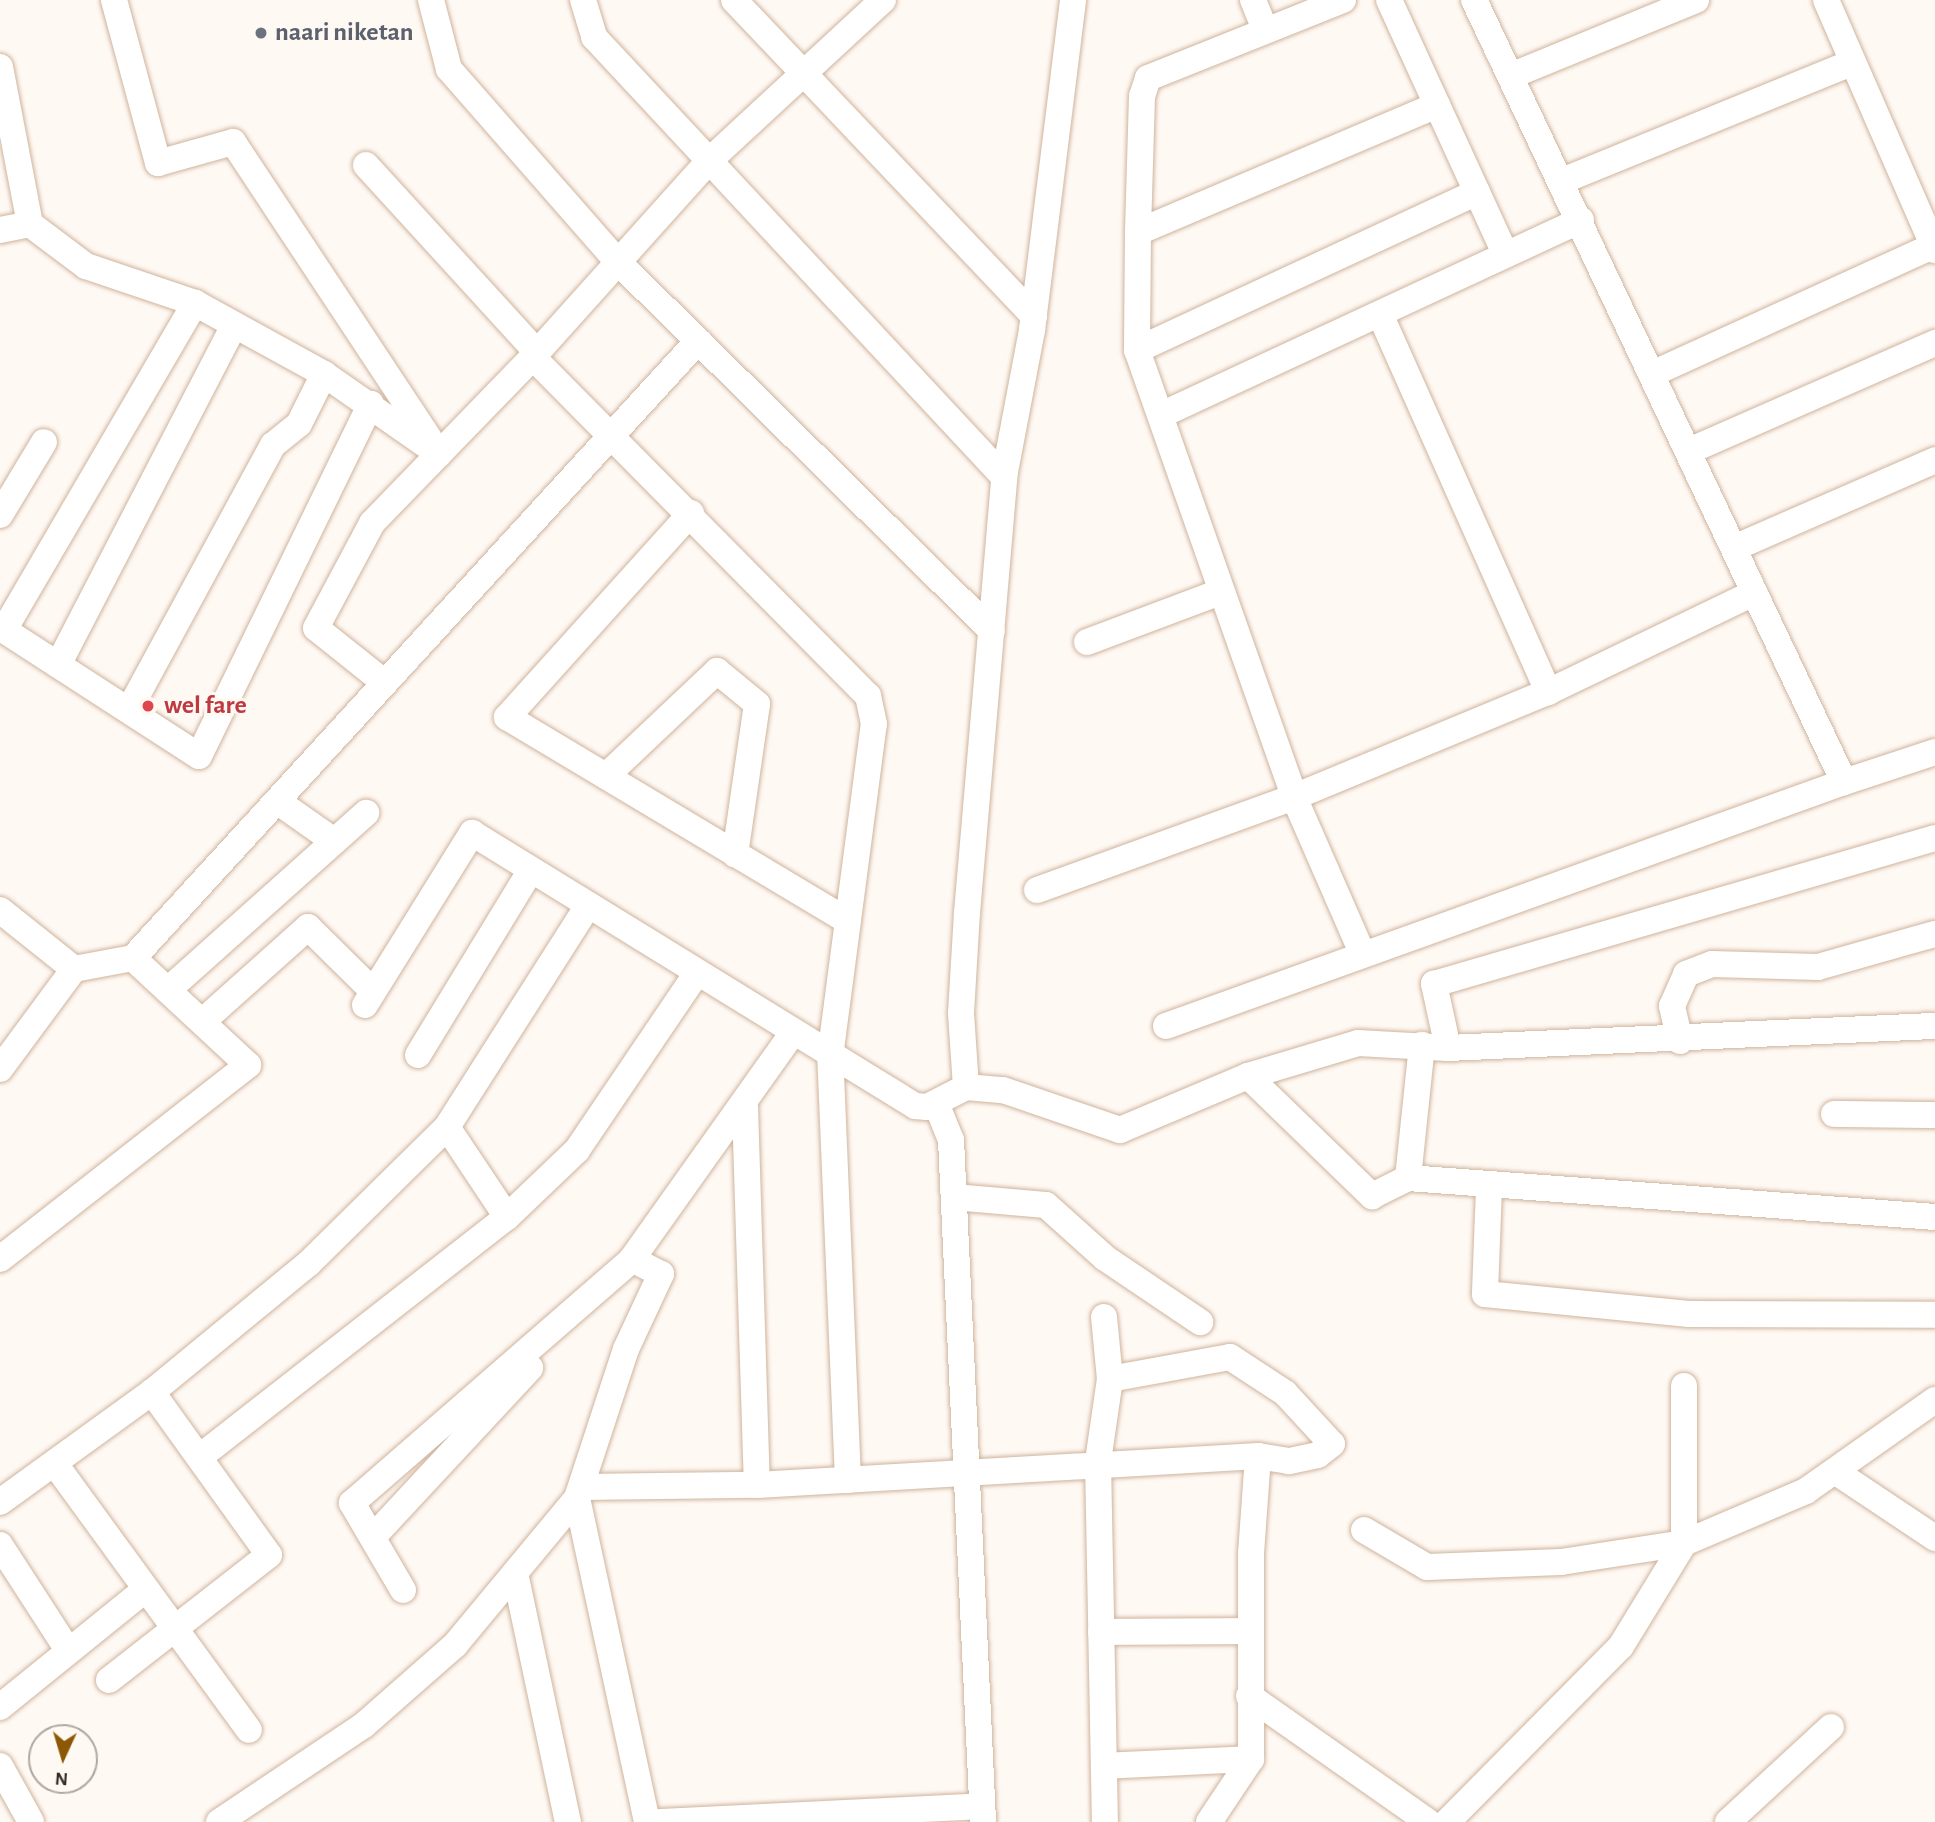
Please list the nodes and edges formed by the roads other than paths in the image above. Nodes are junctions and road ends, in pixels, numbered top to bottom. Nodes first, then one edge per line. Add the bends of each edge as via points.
1 (114, 0) edge
2 (431, 0) edge
3 (583, 0) edge
4 (734, 0) edge
5 (883, 0) edge
6 (1073, 0) edge
7 (1253, 0) edge
8 (1343, 0) edge
9 (1389, 0) edge
10 (1474, 0) edge
11 (1696, 0) edge
12 (1826, 0) edge
13 (1265, 29) junction
14 (1853, 62) junction
15 (0, 67) edge
16 (803, 75) junction
17 (1513, 75) junction
18 (0, 76) edge
19 (1437, 105) junction
20 (709, 161) junction
21 (366, 165) dead end
22 (1562, 181) junction
23 (1477, 192) junction
24 (1581, 220) junction
25 (30, 224) junction
26 (0, 230) edge
27 (1138, 232) junction
28 (1934, 247) edge
29 (1505, 253) junction
30 (618, 262) junction
31 (195, 303) junction
32 (1380, 314) junction
33 (1034, 316) junction
34 (234, 325) junction
35 (698, 341) junction
36 (1935, 343) edge
37 (1137, 351) junction
38 (535, 355) junction
39 (324, 374) junction
40 (1652, 374) junction
41 (371, 404) junction
42 (1161, 415) junction
43 (611, 436) junction
44 (44, 442) dead end
45 (1689, 451) junction
46 (439, 454) junction
47 (1935, 460) edge
48 (1004, 477) junction
49 (691, 513) junction
50 (0, 515) edge
51 (1734, 548) junction
52 (1220, 592) junction
53 (1754, 593) junction
54 (2, 629) edge
55 (992, 631) junction
56 (1087, 642) dead end
57 (58, 665) junction
58 (385, 683) junction
59 (1548, 692) junction
60 (129, 710) junction
61 (1935, 752) edge
62 (606, 776) junction
63 (1844, 782) junction
64 (1293, 797) junction
65 (277, 801) junction
66 (366, 813) dead end
67 (1935, 838) edge
68 (334, 841) junction
69 (735, 853) junction
70 (531, 870) junction
71 (1037, 890) dead end
72 (588, 906) junction
73 (0, 910) edge
74 (848, 921) junction
75 (1935, 934) edge
76 (1363, 955) junction
77 (133, 958) junction
78 (74, 969) junction
79 (696, 974) junction
80 (169, 990) junction
81 (203, 1021) junction
82 (1166, 1026) dead end
83 (1935, 1026) edge
84 (792, 1034) junction
85 (1680, 1041) junction
86 (1422, 1045) junction
87 (1448, 1048) junction
88 (418, 1055) dead end
89 (830, 1057) junction
90 (0, 1069) edge
91 (1248, 1076) junction
92 (966, 1087) junction
93 (936, 1103) junction
94 (745, 1107) junction
95 (1834, 1114) dead end
96 (1935, 1115) edge
97 (447, 1127) junction
98 (1408, 1178) junction
99 (1489, 1188) junction
100 (954, 1197) junction
101 (506, 1217) junction
102 (1935, 1217) edge
103 (0, 1259) edge
104 (629, 1262) junction
105 (1935, 1315) edge
106 (1104, 1317) dead end
107 (1200, 1322) dead end
108 (1110, 1380) junction
109 (1684, 1385) dead end
110 (152, 1392) junction
111 (1935, 1400) edge
112 (201, 1456) junction
113 (1258, 1456) junction
114 (1098, 1461) junction
115 (55, 1464) junction
116 (968, 1470) junction
117 (1836, 1472) junction
118 (848, 1480) junction
119 (757, 1485) junction
120 (580, 1492) junction
121 (0, 1502) edge
122 (1364, 1530) dead end
123 (373, 1537) junction
124 (1935, 1538) edge
125 (1684, 1543) junction
126 (0, 1545) edge
127 (515, 1573) junction
128 (403, 1590) dead end
129 (144, 1591) junction
130 (173, 1630) junction
131 (1250, 1631) junction
132 (1101, 1632) junction
133 (68, 1650) junction
134 (109, 1680) dead end
135 (1249, 1696) junction
136 (0, 1707) edge
137 (1831, 1727) dead end
138 (249, 1730) dead end
139 (1251, 1759) junction
140 (0, 1766) edge
141 (1104, 1766) junction
142 (982, 1814) edge
143 (853, 1816) edge
144 (694, 1820) edge
145 (31, 1822) edge
146 (219, 1822) edge
147 (568, 1822) edge
148 (647, 1822) edge
149 (659, 1822) edge
150 (1105, 1822) edge
151 (1209, 1822) edge
152 (1428, 1822) edge
153 (1447, 1822) edge
154 (1728, 1822) edge

1 - 46 street via 158,163 233,142
2 - 30 street via 449,69
3 - 20 street via 594,37
4 - 16 street
5 - 16 street
6 - 33 street
7 - 13 street
8 - 13 street
9 - 19 street
10 - 17 street
11 - 17 street
12 - 14 street
13 - 27 street via 1148,78 1142,96
14 - 22 street
14 - 28 street
15 - 18 street
16 - 20 street
16 - 33 street
17 - 22 street
18 - 25 street
19 - 23 street
19 - 27 street
20 - 30 street
20 - 48 street
21 - 38 street
22 - 24 street
23 - 29 street
23 - 37 street
24 - 29 street
24 - 40 street
25 - 26 street
25 - 31 street via 86,266
27 - 37 street
28 - 40 street
29 - 32 street
30 - 35 street
30 - 38 street
31 - 34 street
31 - 54 street
32 - 42 street
32 - 59 street
33 - 48 street
34 - 39 street
34 - 57 street
35 - 43 street
35 - 55 street
36 - 45 street
37 - 42 street
38 - 43 street
38 - 46 street
39 - 41 street
39 - 60 street via 299,424 273,445
40 - 45 street
41 - 46 street
41 - 60 street via 199,756
42 - 52 street
43 - 49 street
43 - 58 street
44 - 50 street
45 - 51 street
46 - 58 street via 372,523 316,628
47 - 51 street
48 - 55 street
49 - 62 street via 507,717
49 - 74 street via 868,696 874,723
51 - 53 street
52 - 56 street
52 - 64 street
53 - 59 street
53 - 63 street
54 - 57 street
55 - 92 street via 965,938
57 - 60 street
58 - 65 street
59 - 64 street
61 - 63 street
62 - 69 street
62 - 69 street via 717,671 757,704
63 - 76 street
64 - 71 street
64 - 76 street
65 - 68 street
65 - 77 street
66 - 68 street
67 - 87 street via 1434,984
68 - 80 street
69 - 74 street
70 - 72 street
70 - 81 street via 472,833 369,998 308,928
70 - 88 street
72 - 79 street
72 - 97 street
73 - 78 street
74 - 89 street
75 - 85 street via 1818,967 1724,953 1686,974 1672,1006
76 - 82 street
77 - 78 street
77 - 80 street
78 - 90 street
79 - 84 street
79 - 101 street via 577,1150
80 - 81 street
81 - 103 street via 248,1065
83 - 85 street
84 - 89 street
84 - 94 street
85 - 87 street
86 - 87 street
86 - 91 street via 1359,1043
86 - 98 street
89 - 93 street via 915,1106
89 - 118 street
91 - 92 street via 1119,1130 1003,1090
91 - 98 street via 1372,1196
92 - 93 street
93 - 100 street via 951,1140
94 - 104 street
94 - 119 street
95 - 96 street
97 - 101 street
97 - 110 street via 309,1263
98 - 99 street
99 - 102 street
99 - 105 street via 1485,1294 1689,1314
100 - 107 street via 1046,1205 1105,1258
100 - 116 street
101 - 112 street
104 - 120 street via 661,1274 626,1349
104 - 123 street
104 - 123 street via 352,1503
106 - 108 street
108 - 113 street via 1230,1357 1285,1393 1332,1444 1318,1455 1289,1461
108 - 114 street
109 - 125 street
110 - 112 street
110 - 115 street
111 - 117 street
112 - 130 street via 269,1555
113 - 114 street
113 - 131 street
114 - 116 street
114 - 132 street
115 - 121 street
115 - 129 street
116 - 118 street
116 - 142 street
117 - 124 street
117 - 125 street
118 - 119 street
119 - 120 street
120 - 127 street
120 - 148 street
122 - 125 street via 1427,1567 1561,1562
123 - 128 street
125 - 153 street via 1621,1646
126 - 133 street
127 - 146 street via 455,1645 364,1725
127 - 147 street
129 - 130 street
129 - 133 street
130 - 134 street
130 - 138 street
131 - 132 street
131 - 135 street
132 - 141 street
133 - 136 street
135 - 139 street
135 - 152 street
137 - 154 street
139 - 141 street
139 - 151 street
140 - 145 street
141 - 150 street
142 - 143 street
143 - 144 street
144 - 149 street

